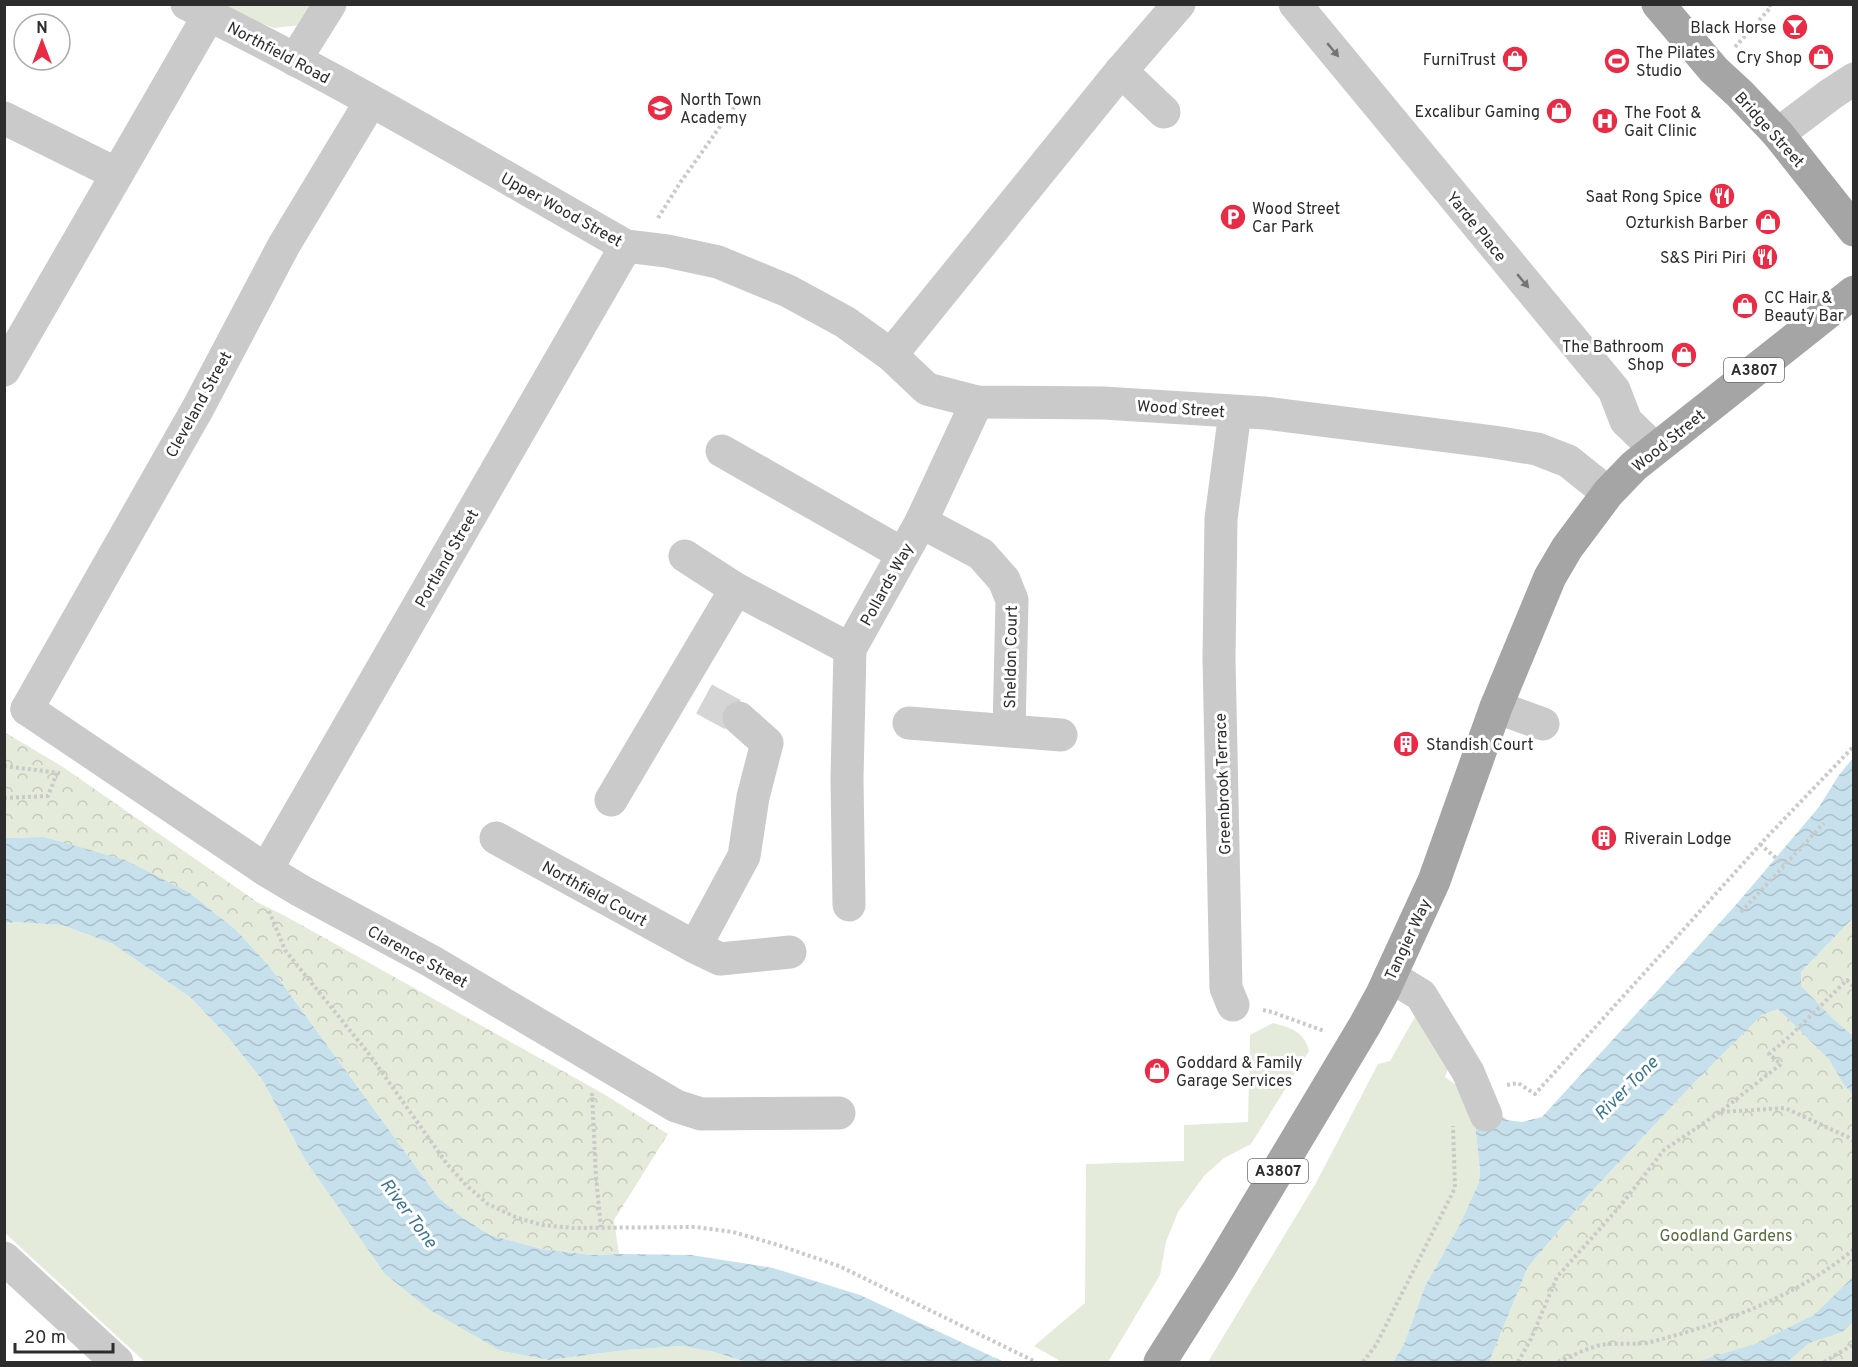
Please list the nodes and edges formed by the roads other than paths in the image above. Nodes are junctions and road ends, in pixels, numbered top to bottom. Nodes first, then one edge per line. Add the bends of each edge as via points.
1 (330, 4) edge
2 (1179, 4) edge
3 (1295, 4) edge
4 (1658, 4) edge
5 (198, 10) edge
6 (295, 60) junction
7 (1121, 71) junction
8 (1854, 79) edge
9 (371, 100) junction
10 (1164, 112) dead end
11 (4, 118) edge
12 (1778, 134) junction
13 (117, 174) junction
14 (1854, 230) edge
15 (634, 247) junction
16 (1854, 292) edge
17 (891, 355) junction
18 (4, 370) edge
19 (977, 402) junction
20 (1234, 412) junction
21 (1655, 448) junction
22 (723, 451) dead end
23 (1608, 493) junction
24 (921, 522) junction
25 (903, 554) junction
26 (685, 556) dead end
27 (736, 589) junction
28 (850, 649) junction
29 (1496, 706) junction
30 (16, 709) edge
31 (740, 718) tunnel mouth
32 (909, 723) dead end
33 (1543, 724) dead end
34 (1009, 730) junction
35 (1061, 735) dead end
36 (611, 800) dead end
37 (495, 838) dead end
38 (266, 886) junction
39 (849, 905) dead end
40 (695, 947) junction
41 (790, 952) dead end
42 (1390, 976) junction
43 (1233, 1005) road end
44 (1493, 1101) road end
45 (839, 1113) dead end
46 (4, 1258) edge
47 (117, 1362) edge
48 (1160, 1362) edge

1 - 6 street
2 - 7 street
3 -> 21 street, Yarde Place via 1614,390 1626,420
4 - 12 main road, Bridge Street via 1714,70
5 - 6 street, Northfield Road
5 - 13 street
6 - 9 street, Northfield Road
7 - 10 street
7 - 17 street
8 - 12 street
9 - 15 street, Upper Wood Street
9 - 30 street, Cleveland Street via 284,245 198,408
11 - 13 street
12 - 14 main road, Bridge Street
13 - 18 street
15 - 17 street, Upper Wood Street via 718,262 788,291 845,322
15 - 38 street, Portland Street
16 - 21 main road, Wood Street / A3807
17 - 19 street, Wood Street via 927,389
19 - 20 street, Wood Street via 1103,403
19 - 24 street, Pollards Way
20 - 23 street, Wood Street via 1537,449 1568,461
20 - 43 street, Greenbrook Terrace via 1221,519 1219,658 1226,988
21 - 23 main road, Wood Street / A3807
22 - 25 street
23 - 29 main road, Tangier Way / A3807 via 1550,577
24 - 25 street, Pollards Way
24 - 34 street, Sheldon Court via 981,554 1005,580 1012,600
25 - 28 street, Pollards Way
26 - 27 street
27 - 28 street
27 - 36 street via 692,692
28 - 39 street, Pollards Way
29 - 33 street
29 - 42 main road, Tangier Way / A3807 via 1434,881
30 - 38 street, Clarence Street
31 - 40 street via 767,743 744,856
32 - 34 street, Sheldon Court
34 - 35 street, Sheldon Court
37 - 40 street, Northfield Court
38 - 45 street, Clarence Street via 301,891 431,961 676,1106 701,1114
40 - 41 street, Northfield Court via 720,959
42 - 44 street via 1421,995 1468,1072
42 - 48 main road, Tangier Way / A3807 via 1365,1025
46 - 47 street

